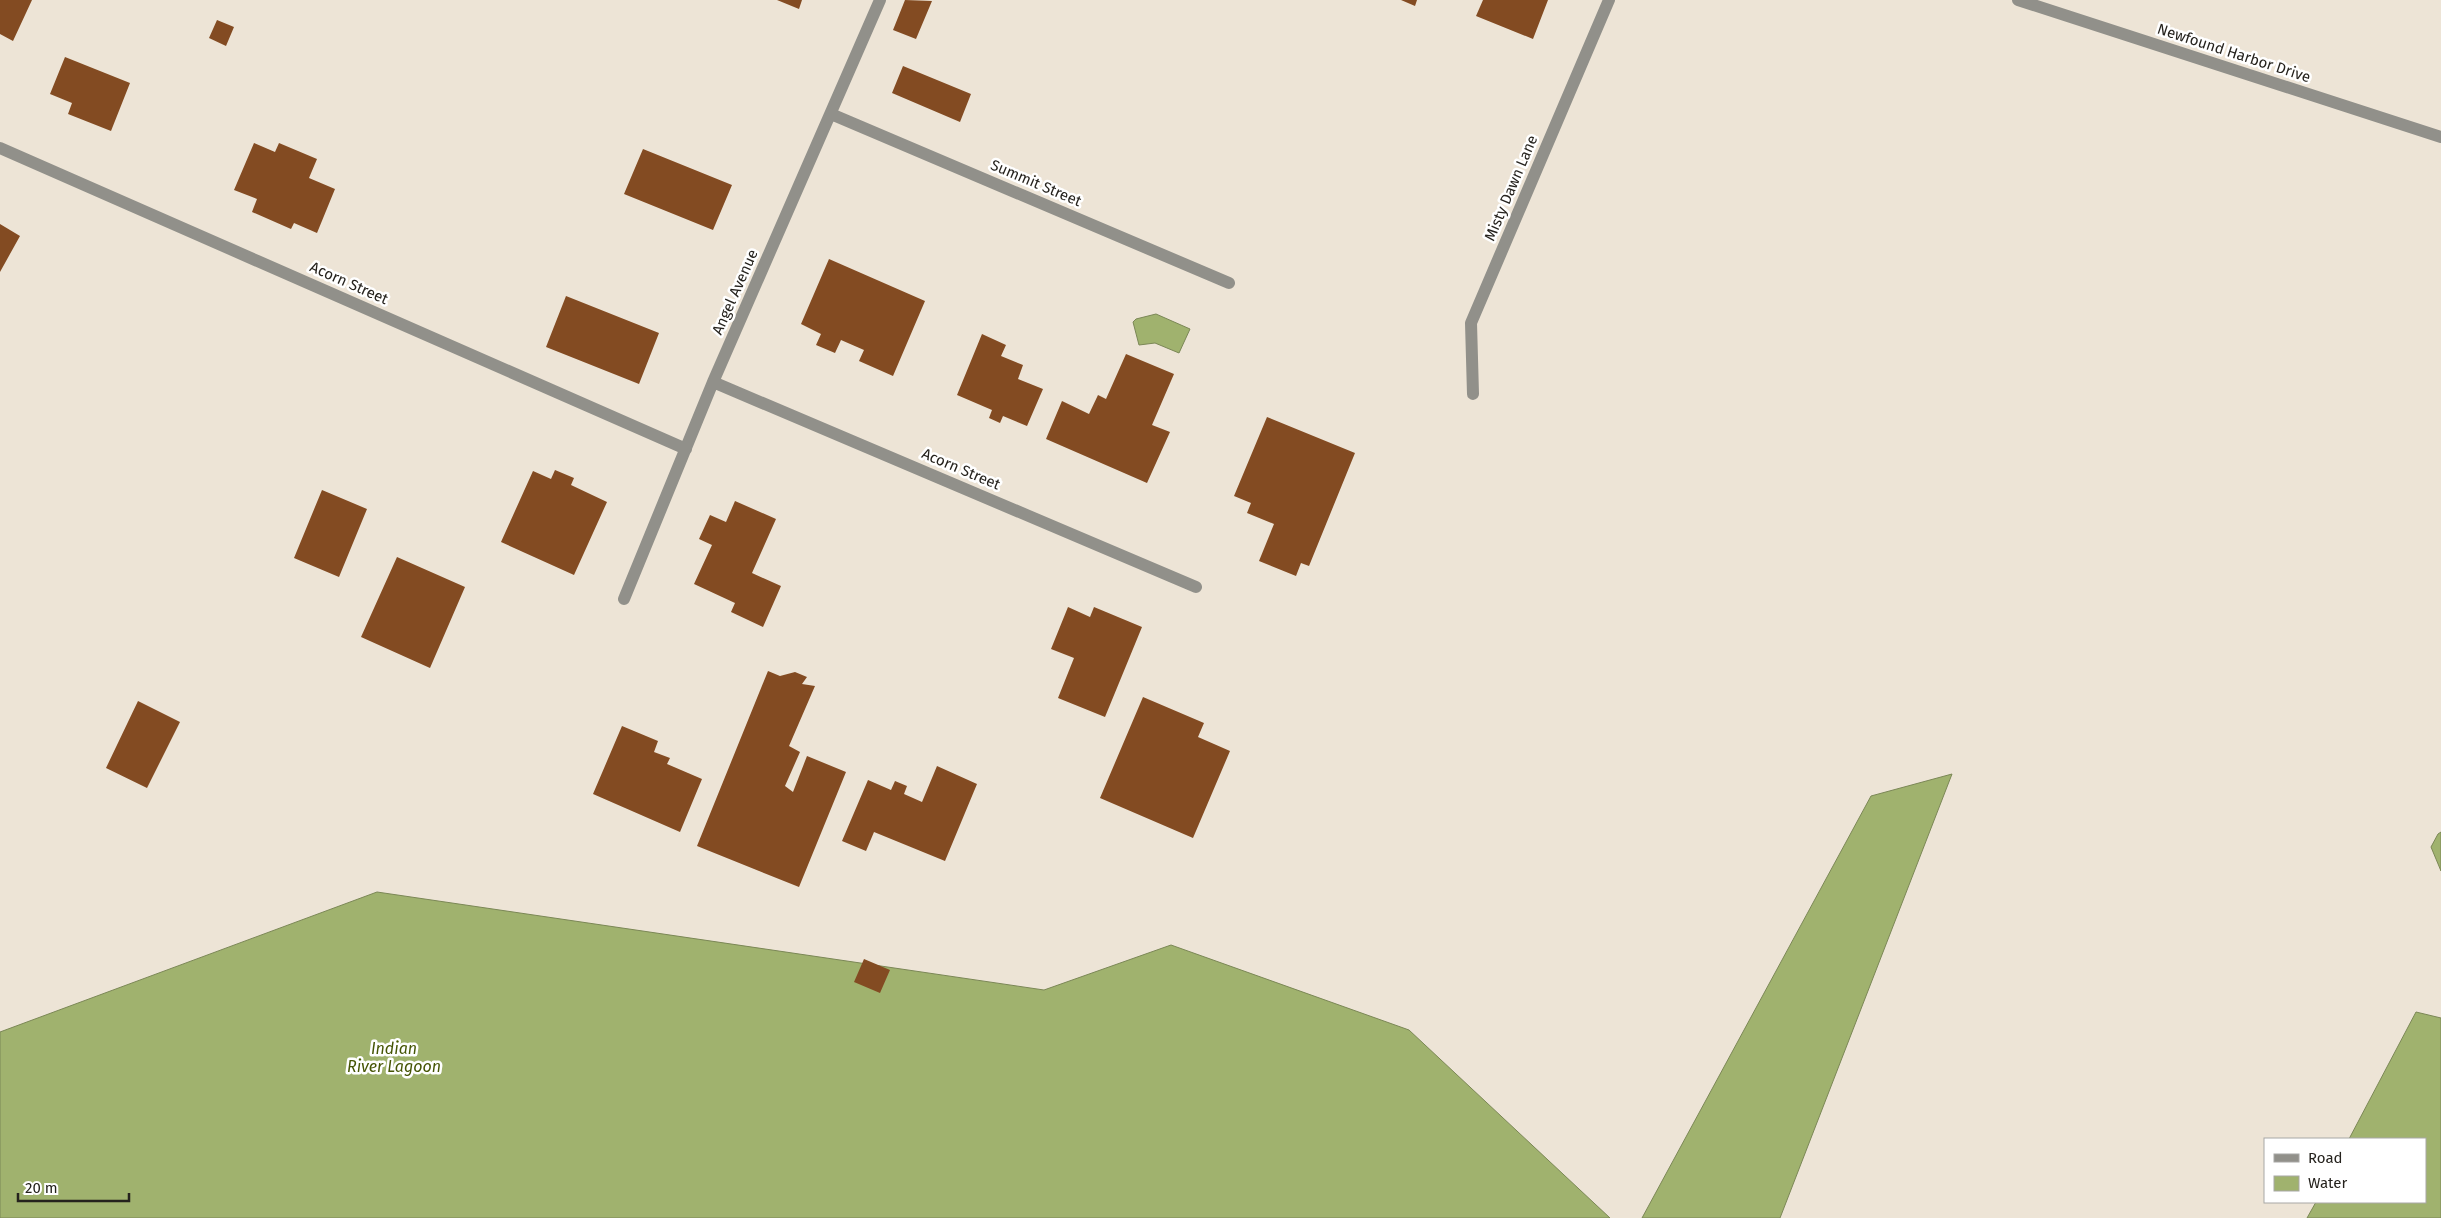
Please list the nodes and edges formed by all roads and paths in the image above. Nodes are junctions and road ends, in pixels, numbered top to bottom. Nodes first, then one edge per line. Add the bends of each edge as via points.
1 (880, 0) edge
2 (1609, 0) edge
3 (2018, 0) edge
4 (831, 114) junction
5 (2441, 137) edge
6 (0, 148) edge
7 (1229, 282) dead end
8 (713, 382) junction
9 (1474, 394) dead end
10 (686, 449) junction
11 (1196, 587) dead end
12 (624, 599) dead end

1 - 4 street, Angel Avenue
2 - 9 street, Misty Dawn Lane via 1471,323
3 - 5 street, Newfound Harbor Drive
4 - 7 street, Summit Street
4 - 8 street, Angel Avenue
6 - 10 street, Acorn Street
8 - 10 street, Angel Avenue
8 - 11 street, Acorn Street
10 - 12 street, Angel Avenue

